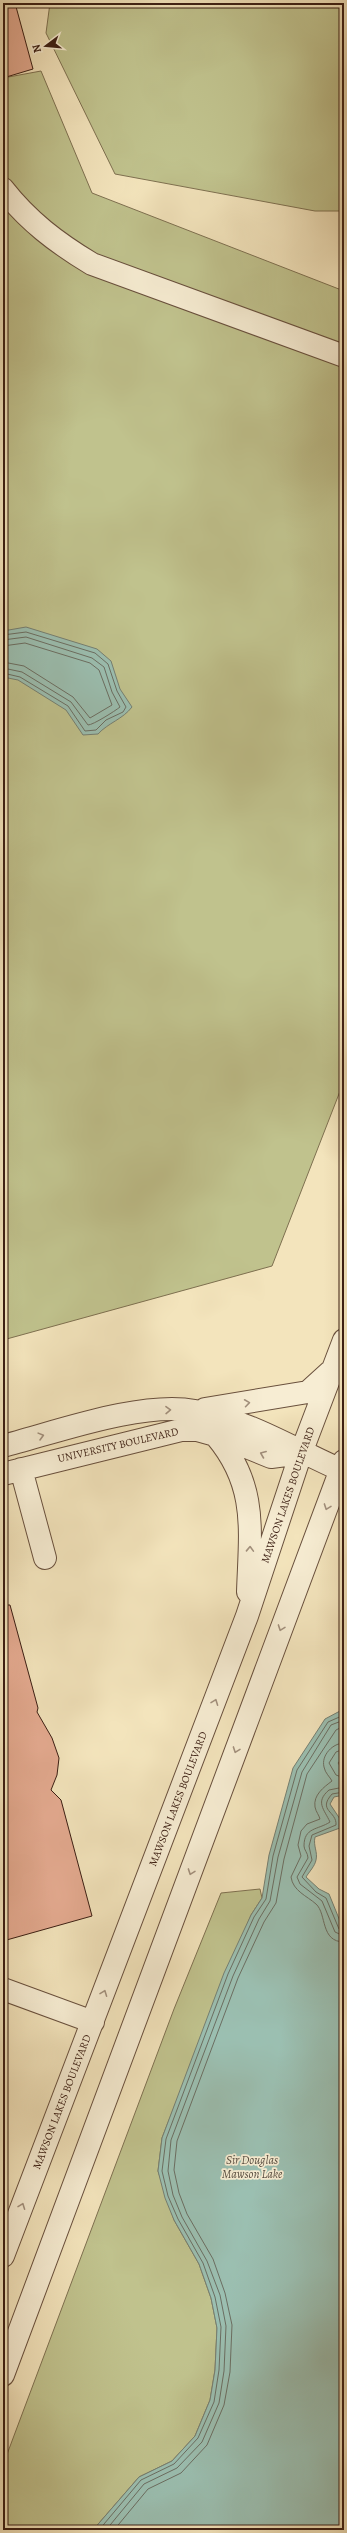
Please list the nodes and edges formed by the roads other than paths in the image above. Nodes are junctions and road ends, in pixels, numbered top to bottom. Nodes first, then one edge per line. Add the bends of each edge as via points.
1 (3, 189) edge
2 (344, 356) edge
3 (344, 1340) edge
4 (331, 1371) junction
5 (194, 1410) junction
6 (216, 1436) junction
7 (3, 1446) edge
8 (302, 1453) junction
9 (342, 1466) edge
10 (12, 1471) edge
11 (46, 1558) dead end
12 (247, 1616) junction
13 (3, 1989) edge
14 (93, 2022) junction
15 (3, 2256) edge
16 (3, 2375) edge

1 - 2 street via 22,214 61,246 92,264
3 - 4 street, MAWSON LAKES BOULEVARD
5 -> 4 street via 308,1392
4 - 8 street, MAWSON LAKES BOULEVARD
7 -> 5 street, UNIVERSITY BOULEVARD via 110,1418 160,1410
5 - 8 street, UNIVERSITY BOULEVARD via 225,1418 277,1438
8 -> 6 street, UNIVERSITY BOULEVARD via 271,1457
6 - 10 street, UNIVERSITY BOULEVARD via 197,1430 181,1430
12 -> 6 street via 251,1518 244,1480 236,1462
8 - 9 street
8 - 12 street, MAWSON LAKES BOULEVARD
9 -> 16 street
10 - 11 street
14 -> 12 street, MAWSON LAKES BOULEVARD
13 - 14 street
15 -> 14 street, MAWSON LAKES BOULEVARD

